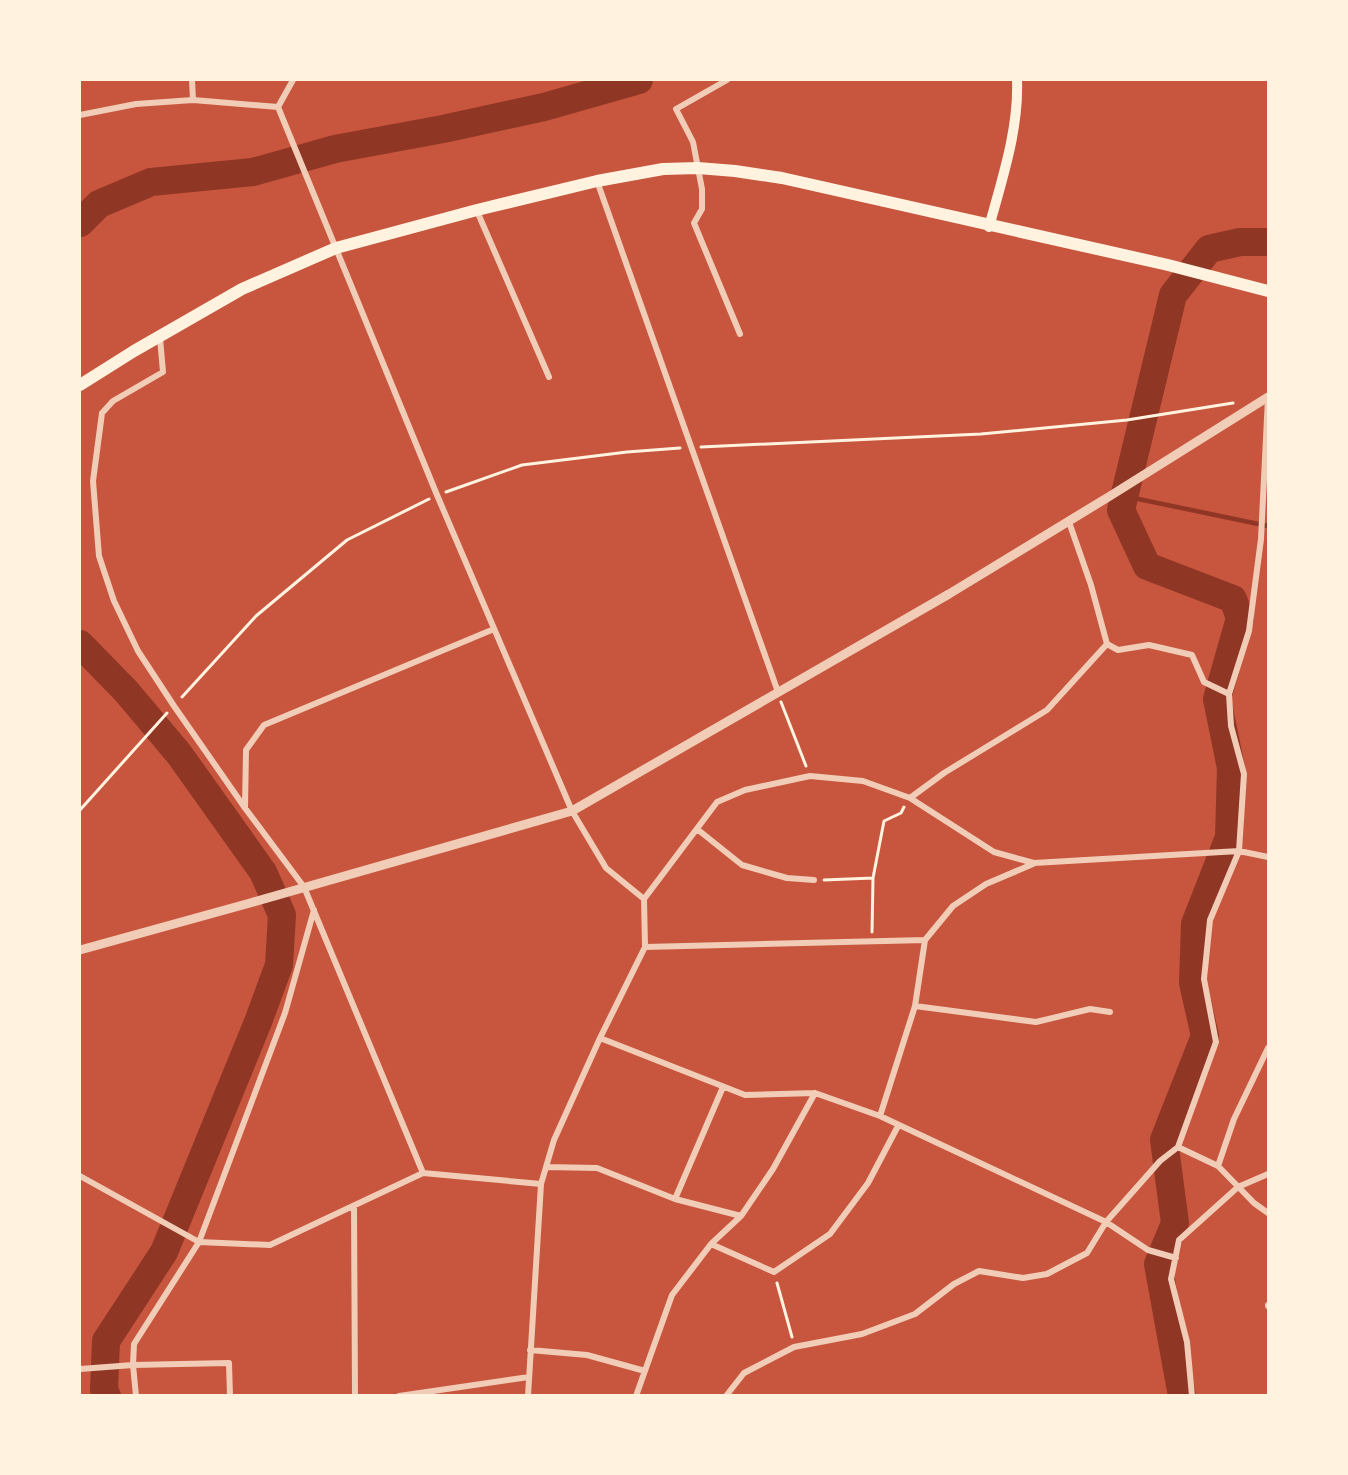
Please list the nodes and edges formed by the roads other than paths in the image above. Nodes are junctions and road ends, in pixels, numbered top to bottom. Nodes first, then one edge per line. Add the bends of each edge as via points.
1 (192, 80) edge
2 (293, 80) edge
3 (727, 80) edge
4 (1017, 80) edge
5 (193, 100) junction
6 (278, 107) junction
7 (80, 115) edge
8 (698, 168) junction
9 (597, 181) junction
10 (477, 210) junction
11 (989, 226) junction
12 (336, 248) junction
13 (1269, 291) edge
14 (740, 334) dead end
15 (160, 338) junction
16 (549, 376) dead end
17 (80, 385) edge
18 (1268, 398) edge
19 (1069, 522) junction
20 (494, 629) junction
21 (1107, 644) junction
22 (777, 692) junction
23 (1229, 694) junction
24 (910, 798) junction
25 (245, 808) junction
26 (572, 811) junction
27 (697, 829) junction
28 (1239, 851) junction
29 (1269, 857) edge
30 (1034, 863) junction
31 (814, 880) road end
32 (304, 887) junction
33 (644, 899) junction
34 (314, 910) junction
35 (925, 940) junction
36 (645, 947) junction
37 (80, 950) edge
38 (915, 1006) junction
39 (1110, 1012) dead end
40 (600, 1038) junction
41 (1269, 1048) edge
42 (723, 1087) junction
43 (814, 1093) junction
44 (880, 1116) junction
45 (898, 1126) junction
46 (1178, 1147) junction
47 (1218, 1166) junction
48 (546, 1167) junction
49 (423, 1173) junction
50 (1269, 1174) edge
51 (80, 1176) edge
52 (541, 1184) junction
53 (1238, 1187) junction
54 (675, 1199) junction
55 (354, 1206) junction
56 (1269, 1213) edge
57 (741, 1216) junction
58 (1106, 1222) junction
59 (199, 1242) junction
60 (711, 1244) junction
61 (1176, 1258) junction
62 (530, 1350) junction
63 (133, 1365) junction
64 (80, 1369) edge
65 (645, 1371) junction
66 (529, 1377) junction
67 (136, 1395) edge
68 (230, 1395) edge
69 (355, 1395) edge
70 (399, 1395) edge
71 (528, 1395) edge
72 (636, 1395) edge
73 (726, 1395) edge
74 (1192, 1395) edge

1 - 5 street
2 - 6 street
3 - 8 street via 676,109 693,142
4 - 11 main road via 1007,163
5 - 6 street
5 - 7 street via 136,104
6 - 12 street
8 - 9 main road via 663,169
8 - 11 main road via 782,178
8 - 14 street via 702,209 694,223
9 - 10 main road
9 - 22 street
10 - 12 main road
10 - 16 street
11 - 13 main road
12 - 15 main road via 242,289
12 - 20 street
15 - 17 main road
15 - 25 street via 163,372 113,401 102,413 93,481 99,556 114,601 138,651
18 - 19 street
18 - 23 street via 1261,539 1249,631
19 - 21 street
19 - 22 street
20 - 25 street via 264,725 246,750
20 - 26 street
21 - 23 street via 1118,650 1149,645 1191,656 1204,682
21 - 24 street via 1047,710
22 - 26 street
23 - 28 street via 1231,726 1244,774
24 - 27 street via 863,781 810,776 745,790 717,802
24 - 30 street via 994,852
25 - 32 street
26 - 32 street
26 - 33 street via 606,868
27 - 31 street via 742,865 787,878
27 - 33 street
28 - 29 street
28 - 30 street
28 - 46 street via 1210,920 1204,979 1216,1042
30 - 35 street via 986,884 953,906
32 - 34 street
32 - 37 street
33 - 36 street
34 - 49 street
34 - 59 street via 285,1013
35 - 36 street
35 - 38 street
36 - 40 street
38 - 39 street via 1036,1022 1090,1009
38 - 44 street
40 - 42 street
40 - 48 street via 554,1140
41 - 47 street via 1234,1119
42 - 43 street via 745,1095
42 - 54 street
43 - 44 street
43 - 57 street via 773,1169
44 - 45 street
45 - 58 street
45 - 60 street via 868,1183 830,1234 774,1272
46 - 47 street
46 - 58 street via 1160,1161
47 - 53 street
48 - 52 street
48 - 54 street via 597,1168
49 - 52 street
49 - 55 street
50 - 53 street
51 - 59 street
52 - 62 street
53 - 56 street
53 - 61 street via 1179,1240
54 - 57 street
55 - 59 street via 270,1245
55 - 69 street
57 - 60 street
58 - 61 street via 1148,1250
58 - 73 street via 1087,1253 1047,1275 1023,1278 979,1271 954,1284 915,1314 862,1334 794,1347 744,1373
59 - 63 street via 134,1344
60 - 65 street via 672,1294
61 - 74 street via 1171,1279 1187,1342
62 - 65 street via 587,1355
62 - 66 street
63 - 64 street
63 - 67 street
63 - 68 street via 229,1363
65 - 72 street
66 - 70 street
66 - 71 street

